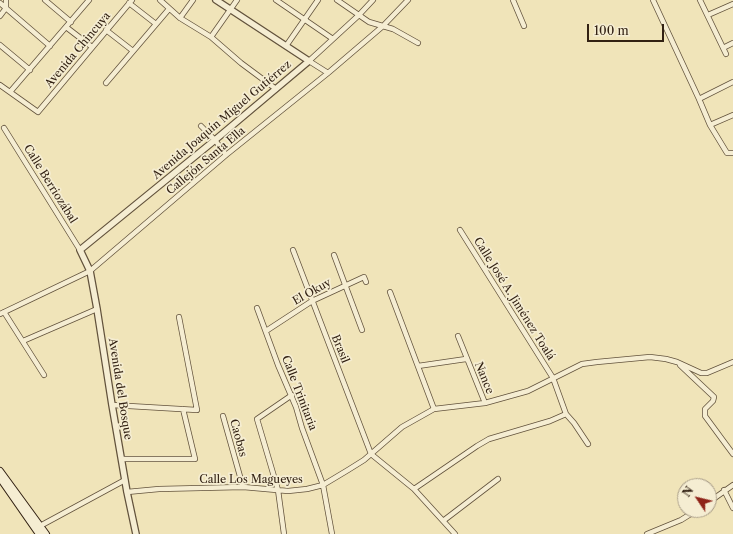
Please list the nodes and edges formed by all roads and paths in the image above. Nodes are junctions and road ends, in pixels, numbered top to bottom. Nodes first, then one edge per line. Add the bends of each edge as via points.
1 (6, 0) edge
2 (45, 0) edge
3 (89, 0) edge
4 (160, 0) edge
5 (193, 0) edge
6 (216, 0) edge
7 (237, 0) edge
8 (276, 0) edge
9 (318, 0) edge
10 (337, 0) edge
11 (373, 0) edge
12 (408, 0) edge
13 (513, 0) edge
14 (653, 0) edge
15 (700, 0) edge
16 (130, 1) edge
17 (0, 3) edge
18 (733, 4) edge
19 (6, 8) junction
20 (169, 9) junction
21 (230, 10) junction
22 (359, 15) junction
23 (708, 15) junction
24 (0, 16) edge
25 (180, 18) junction
26 (305, 20) junction
27 (71, 22) junction
28 (156, 24) junction
29 (383, 26) junction
30 (524, 26) dead end
31 (66, 27) junction
32 (106, 30) junction
33 (211, 37) junction
34 (333, 39) junction
35 (418, 43) dead end
36 (733, 43) edge
37 (0, 44) edge
38 (50, 46) junction
39 (286, 46) junction
40 (92, 47) junction
41 (723, 48) junction
42 (133, 51) junction
43 (726, 54) dead end
44 (309, 61) junction
45 (30, 70) junction
46 (328, 73) junction
47 (733, 82) edge
48 (106, 83) dead end
49 (0, 85) edge
50 (276, 89) junction
51 (10, 92) junction
52 (699, 99) junction
53 (733, 115) edge
54 (710, 125) junction
55 (201, 126) dead end
56 (4, 128) dead end
57 (215, 140) junction
58 (731, 153) edge
59 (226, 155) junction
60 (460, 230) dead end
61 (80, 250) junction
62 (293, 250) dead end
63 (334, 255) dead end
64 (90, 270) junction
65 (366, 282) dead end
66 (346, 285) junction
67 (390, 292) dead end
68 (312, 301) junction
69 (257, 308) dead end
70 (98, 309) junction
71 (2, 314) edge
72 (179, 317) dead end
73 (362, 330) dead end
74 (266, 331) junction
75 (458, 336) dead end
76 (23, 341) junction
77 (466, 359) junction
78 (677, 362) junction
79 (733, 362) edge
80 (418, 366) junction
81 (44, 375) dead end
82 (553, 378) junction
83 (292, 395) junction
84 (485, 403) junction
85 (112, 405) junction
86 (183, 409) junction
87 (434, 409) junction
88 (566, 414) junction
89 (223, 416) dead end
90 (588, 444) dead end
91 (371, 454) junction
92 (733, 454) edge
93 (122, 458) junction
94 (0, 471) edge
95 (498, 479) dead end
96 (3, 480) edge
97 (125, 480) junction
98 (324, 485) junction
99 (733, 485) edge
100 (242, 487) junction
101 (414, 489) junction
102 (278, 490) junction
103 (724, 490) junction
104 (127, 492) junction
105 (717, 496) edge
106 (733, 508) edge
107 (684, 518) edge
108 (443, 521) junction
109 (40, 526) junction
110 (655, 533) edge
111 (39, 534) edge
112 (46, 534) edge
113 (136, 534) edge
114 (284, 534) edge
115 (332, 534) edge
116 (455, 534) edge
117 (647, 534) edge

1 - 19 street
2 - 27 street
3 - 27 street
4 - 20 street
5 - 25 street
6 - 21 street
7 - 21 street
8 - 26 street
9 - 26 street
10 - 22 street
11 - 22 street, Avenida Joaquín Miguel Gutiérrez
12 - 29 street, Callejón Santa Ella
13 - 30 street
14 - 52 street
15 - 23 street
16 - 28 street
16 - 32 street, Avenida Chincuya
17 - 19 street
18 - 23 street
19 - 24 street
19 - 38 street
20 - 25 street
20 - 28 street
21 - 33 street
21 - 39 street
22 - 29 street via 369,22
22 - 34 street, Avenida Joaquín Miguel Gutiérrez
23 - 41 street
25 - 33 street
26 - 34 street
26 - 39 street
27 - 31 street
28 - 42 street
29 - 35 street
29 - 46 street, Callejón Santa Ella
31 - 38 street
31 - 40 street
32 - 40 street, Avenida Chincuya
32 - 42 street
33 - 50 street
34 - 44 street, Avenida Joaquín Miguel Gutiérrez
36 - 41 street
37 - 45 street
38 - 45 street
39 - 44 street
40 - 51 street, Avenida Chincuya via 38,112
41 - 43 street
42 - 48 street
44 - 46 street
44 - 50 street, Avenida Joaquín Miguel Gutiérrez
45 - 51 street
46 - 59 street, Callejón Santa Ella
47 - 52 street
49 - 51 street
50 - 57 street, Avenida Joaquín Miguel Gutiérrez
52 - 54 street
53 - 54 street
54 - 58 street via 723,148
55 - 57 street
56 - 61 street, Calle Berriozábal
57 - 59 street
57 - 61 street, Avenida Joaquín Miguel Gutiérrez
59 - 64 street, Callejón Santa Ella
60 - 82 street, Calle José A. Jiménez Toalá
61 - 64 street, Avenida del Bosque
62 - 68 street, Brasil
63 - 66 street
64 - 70 street, Avenida del Bosque
64 - 71 street, Callejón Santa Ella
65 - 66 street, El Okuy via 364,276
66 - 68 street, El Okuy
66 - 73 street
67 - 80 street
68 - 74 street, El Okuy
68 - 91 street, Brasil
69 - 74 street, Calle Trinitaria
70 - 76 street
70 - 85 street, Avenida del Bosque
71 - 76 street
72 - 86 street via 197,410
74 - 83 street, Calle Trinitaria
75 - 77 street, Nance
76 - 81 street
77 - 80 street
77 - 84 street, Nance
78 - 79 street, Calle Los Magueyes via 707,374
78 - 82 street, Calle Los Magueyes via 650,357 597,362 582,364
78 - 92 street via 714,397 705,409 705,416
80 - 87 street
82 - 84 street, Calle Los Magueyes via 528,391
82 - 88 street, Calle José A. Jiménez Toalá
83 - 98 street, Calle Trinitaria
83 - 102 street via 257,419
84 - 87 street, Calle Los Magueyes
85 - 86 street
85 - 93 street, Avenida del Bosque
86 - 93 street via 195,459
87 - 91 street, Calle Los Magueyes via 402,427
88 - 90 street, Calle José A. Jiménez Toalá
88 - 101 street via 533,427 489,439
89 - 100 street, Caobas
91 - 98 street, Calle Los Magueyes
91 - 101 street
93 - 97 street, Avenida del Bosque
94 - 96 main road
95 - 108 street
96 - 109 main road
96 - 111 main road
97 - 104 street, Avenida del Bosque
97 - 109 street
98 - 102 street, Calle Los Magueyes via 298,491
98 - 115 street, Calle Trinitaria
99 - 103 street
100 - 102 street, Calle Los Magueyes
100 - 104 street, Calle Los Magueyes
101 - 108 street
102 - 114 street
103 - 105 street
103 - 106 street
104 - 113 street, Avenida del Bosque
107 - 110 street
108 - 116 street
109 - 112 main road
110 - 117 street

